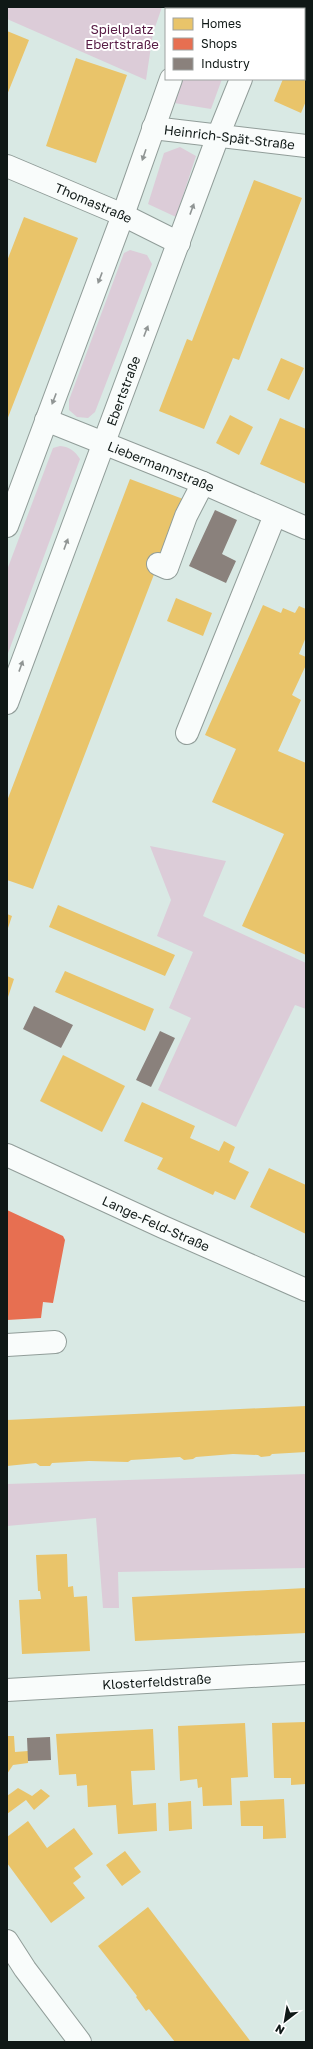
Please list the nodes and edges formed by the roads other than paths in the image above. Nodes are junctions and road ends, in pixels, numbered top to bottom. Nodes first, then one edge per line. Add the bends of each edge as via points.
1 (171, 80) edge
2 (241, 80) edge
3 (153, 128) junction
4 (218, 136) junction
5 (306, 146) edge
6 (7, 166) edge
7 (123, 215) junction
8 (179, 243) junction
9 (46, 420) junction
10 (104, 442) junction
11 (203, 483) junction
12 (275, 515) junction
13 (7, 526) edge
14 (306, 528) edge
15 (158, 564) dead end
16 (7, 703) edge
17 (186, 732) dead end
18 (7, 1155) edge
19 (306, 1290) edge
20 (55, 1342) dead end
21 (7, 1345) edge
22 (306, 1673) edge
23 (7, 1690) edge
24 (7, 1941) edge
25 (80, 2042) edge

1 - 3 street
2 - 4 street, Ebertstraße
3 - 4 street, Heinrich-Spät-Straße
3 -> 7 street
4 - 5 street, Heinrich-Spät-Straße
8 -> 4 street, Ebertstraße
6 - 7 street, Thomastraße
7 - 8 street, Thomastraße
7 -> 9 street
10 -> 8 street, Ebertstraße
9 - 10 street, Liebermannstraße
9 - 13 street
10 - 11 street, Liebermannstraße
16 -> 10 street, Ebertstraße
11 - 12 street, Liebermannstraße
11 - 15 street via 186,516 167,568
12 - 14 street, Liebermannstraße
12 - 17 street
18 - 19 street, Lange-Feld-Straße
20 - 21 street
22 - 23 street, Klosterfeldstraße
24 - 25 street

